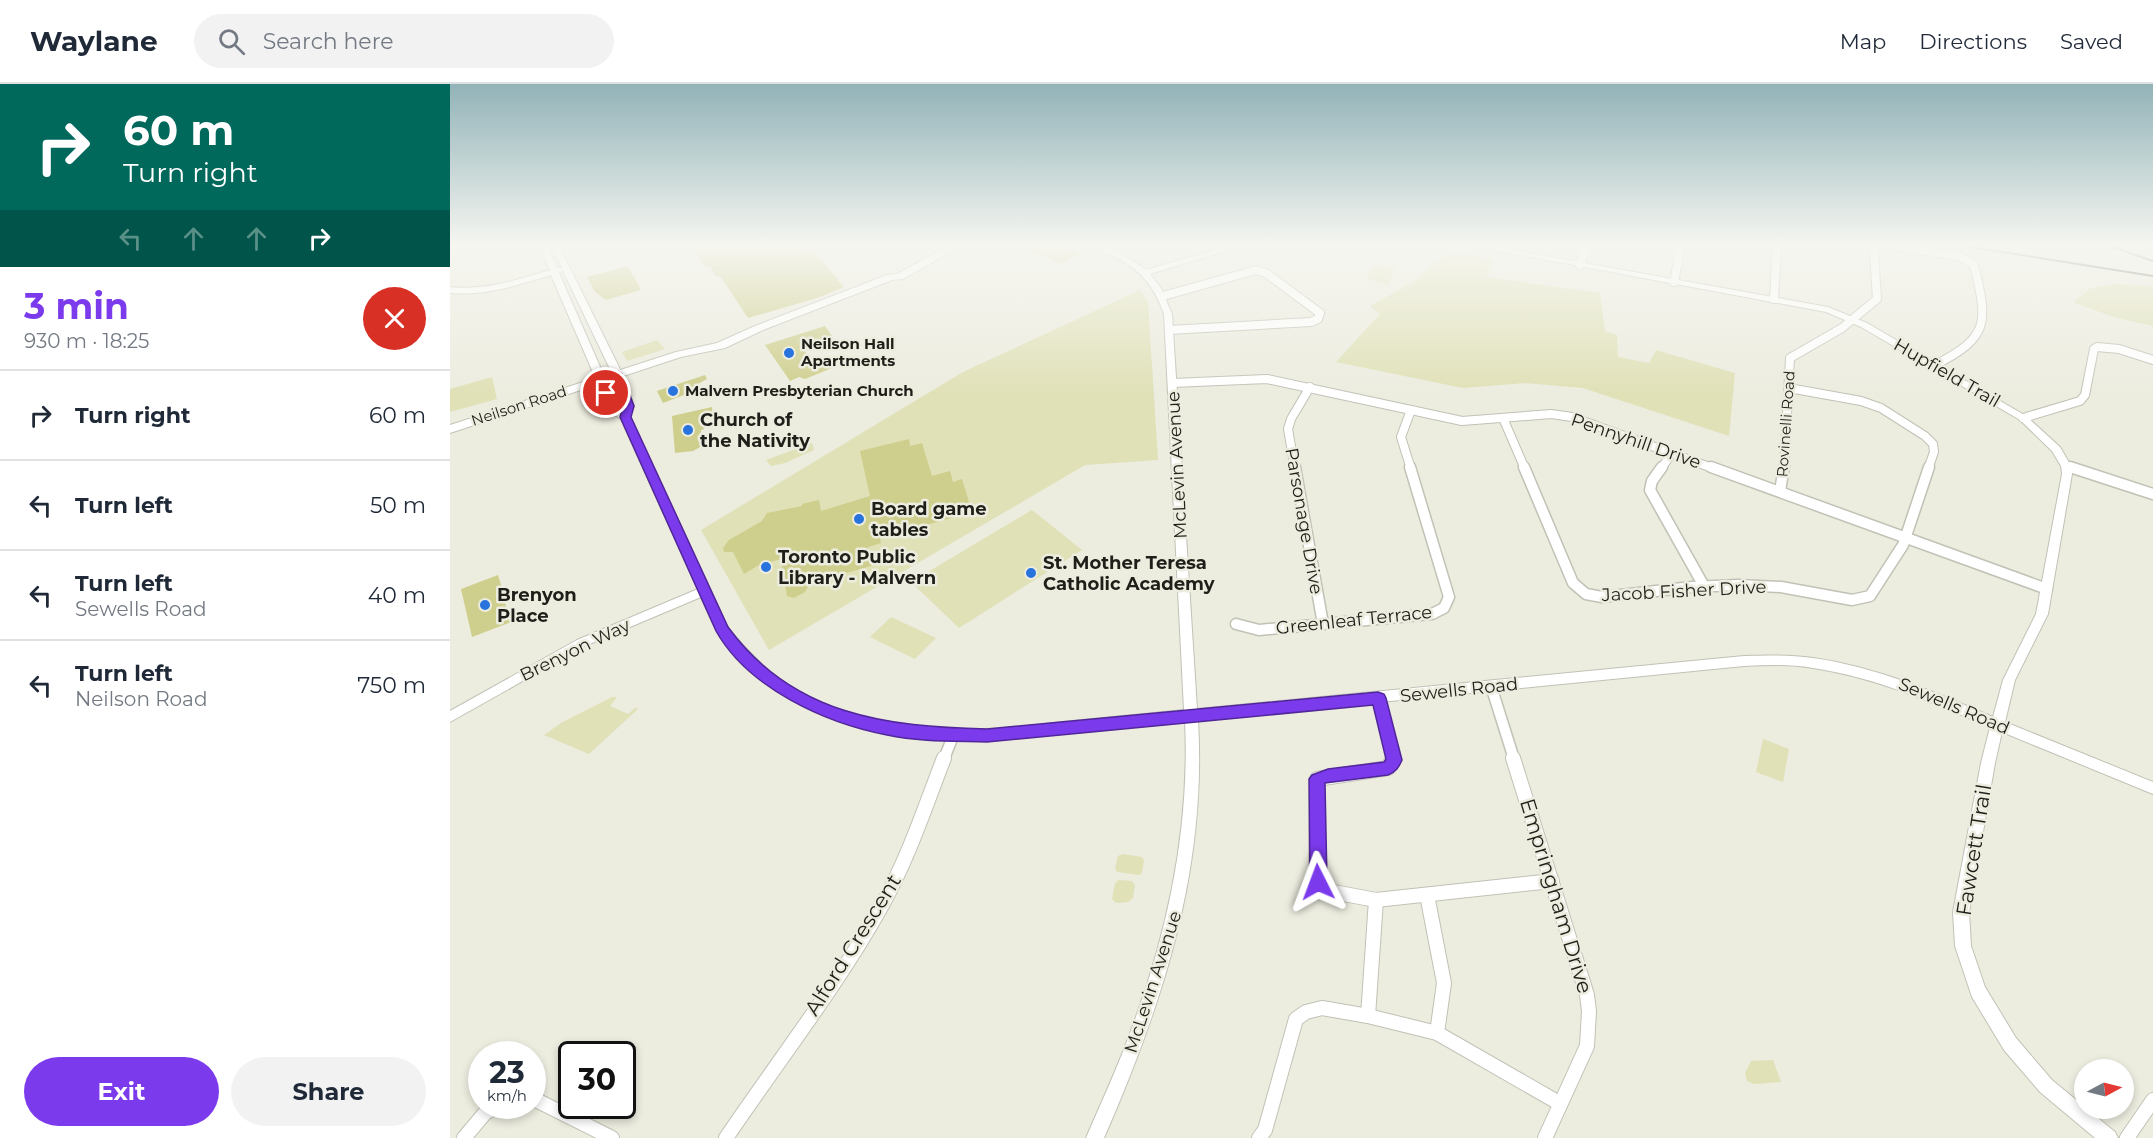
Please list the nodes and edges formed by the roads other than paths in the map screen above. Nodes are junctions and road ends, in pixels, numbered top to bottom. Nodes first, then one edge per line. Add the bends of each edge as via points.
1 (564, 295) edge
2 (578, 295) edge
3 (861, 295) edge
4 (1166, 295) edge
5 (1296, 295) edge
6 (1751, 295) edge
7 (1773, 295) edge
8 (1877, 295) edge
9 (1980, 295) edge
10 (1163, 296) joint
11 (1773, 299) junction
12 (1852, 319) junction
13 (1169, 330) junction
14 (2153, 360) edge
15 (1935, 365) junction
16 (618, 378) junction
17 (603, 383) junction
18 (1172, 383) junction
19 (1310, 387) junction
20 (1790, 387) junction
21 (527, 407) junction
22 (1411, 410) junction
23 (625, 417) junction
24 (1503, 418) junction
25 (2023, 418) junction
26 (450, 429) edge
27 (450, 437) edge
28 (1672, 453) junction
29 (2066, 466) junction
30 (1779, 491) junction
31 (2153, 494) edge
32 (1906, 537) junction
33 (1705, 588) junction
34 (2048, 589) junction
35 (704, 591) junction
36 (1236, 624) dead end
37 (1323, 624) junction
38 (1491, 686) junction
39 (1378, 698) junction
40 (1191, 716) junction
41 (450, 717) edge
42 (1998, 725) junction
43 (953, 736) junction
44 (2153, 788) edge
45 (1552, 881) junction
46 (1427, 895) junction
47 (1376, 900) junction
48 (1368, 1016) junction
49 (1437, 1034) junction
50 (2153, 1100) edge
51 (1559, 1103) junction
52 (546, 1105) edge
53 (480, 1119) edge
54 (464, 1138) edge
55 (612, 1138) edge
56 (726, 1138) edge
57 (1095, 1138) edge
58 (1259, 1138) edge
59 (1545, 1138) edge
60 (2109, 1138) edge
61 (2127, 1138) edge

1 - 17 street, Sewells Road
2 - 16 street, Sewells Road
3 - 16 main road, Neilson Road via 763,335 746,336 692,354 682,362
4 - 10 street
5 - 13 street via 1320,313 1318,319
6 - 11 street, Hupfield Trail
7 - 11 street
8 - 12 street via 1871,306
9 - 15 street via 1983,329 1961,352
10 - 13 street, McLevin Avenue
11 - 12 street, Hupfield Trail
12 - 15 street, Hupfield Trail
12 - 20 street, Rovinelli Road via 1790,358
13 - 18 street, McLevin Avenue
14 - 25 street via 2119,348 2097,347 2080,401
15 - 25 street, Hupfield Trail
16 - 17 main road, Neilson Road
16 - 23 street, Sewells Road via 629,406
17 - 21 main road, Neilson Road
17 - 23 street, Sewells Road via 615,412
18 - 19 street, Pennyhill Drive via 1267,379
18 - 40 street, McLevin Avenue
19 - 22 street, Pennyhill Drive
19 - 37 street, Parsonage Drive via 1288,429
20 - 30 street, Rovinelli Road via 1784,474
20 - 32 street via 1870,404 1932,442 1934,452
21 - 26 main road, Neilson Road
21 - 27 main road, Neilson Road
22 - 24 street, Pennyhill Drive via 1462,421
22 - 37 street, Greenleaf Terrace via 1401,437 1449,597 1447,605 1432,614
23 - 35 street, Sewells Road
24 - 28 street, Pennyhill Drive via 1551,414 1572,417
24 - 33 street, Jacob Fisher Drive via 1573,583 1580,591 1602,597
25 - 29 street, Hupfield Trail via 2047,439
28 - 30 street, Pennyhill Drive
28 - 33 street via 1650,490
29 - 31 street
29 - 34 street
30 - 32 street, Pennyhill Drive
32 - 33 street, Jacob Fisher Drive via 1879,584 1862,600 1780,586
32 - 34 street, Pennyhill Drive
34 - 42 street via 2042,614 2009,680
35 - 41 street, Brenyon Way via 573,647
35 - 43 street, Sewells Road via 723,631 741,655 790,693 842,717 887,729
36 - 37 street, Greenleaf Terrace via 1259,630
38 - 39 street, Sewells Road
38 - 42 street, Sewells Road via 1744,661 1796,660 1891,680
38 - 45 street, Empringham Drive
39 - 40 street, Sewells Road
39 - 47 street via 1394,760 1388,768 1317,779 1316,789 1318,882 1328,891
40 - 43 street, Sewells Road
40 - 57 street, McLevin Avenue via 1191,804 1176,911 1146,1013
42 - 44 street, Sewells Road
42 - 60 street, Fawcett Trail via 1961,912 1963,946 1978,991 2010,1044 2046,1086
43 - 56 street, Alford Crescent via 904,862 882,905
45 - 46 street
45 - 51 street, Empringham Drive via 1582,974 1589,1011 1585,1053
46 - 47 street
46 - 49 street via 1444,983
47 - 48 street
48 - 49 street
48 - 58 street via 1322,1008 1296,1019 1265,1130
49 - 51 street
50 - 61 street
51 - 59 street, Empringham Drive
52 - 55 street
53 - 54 street

